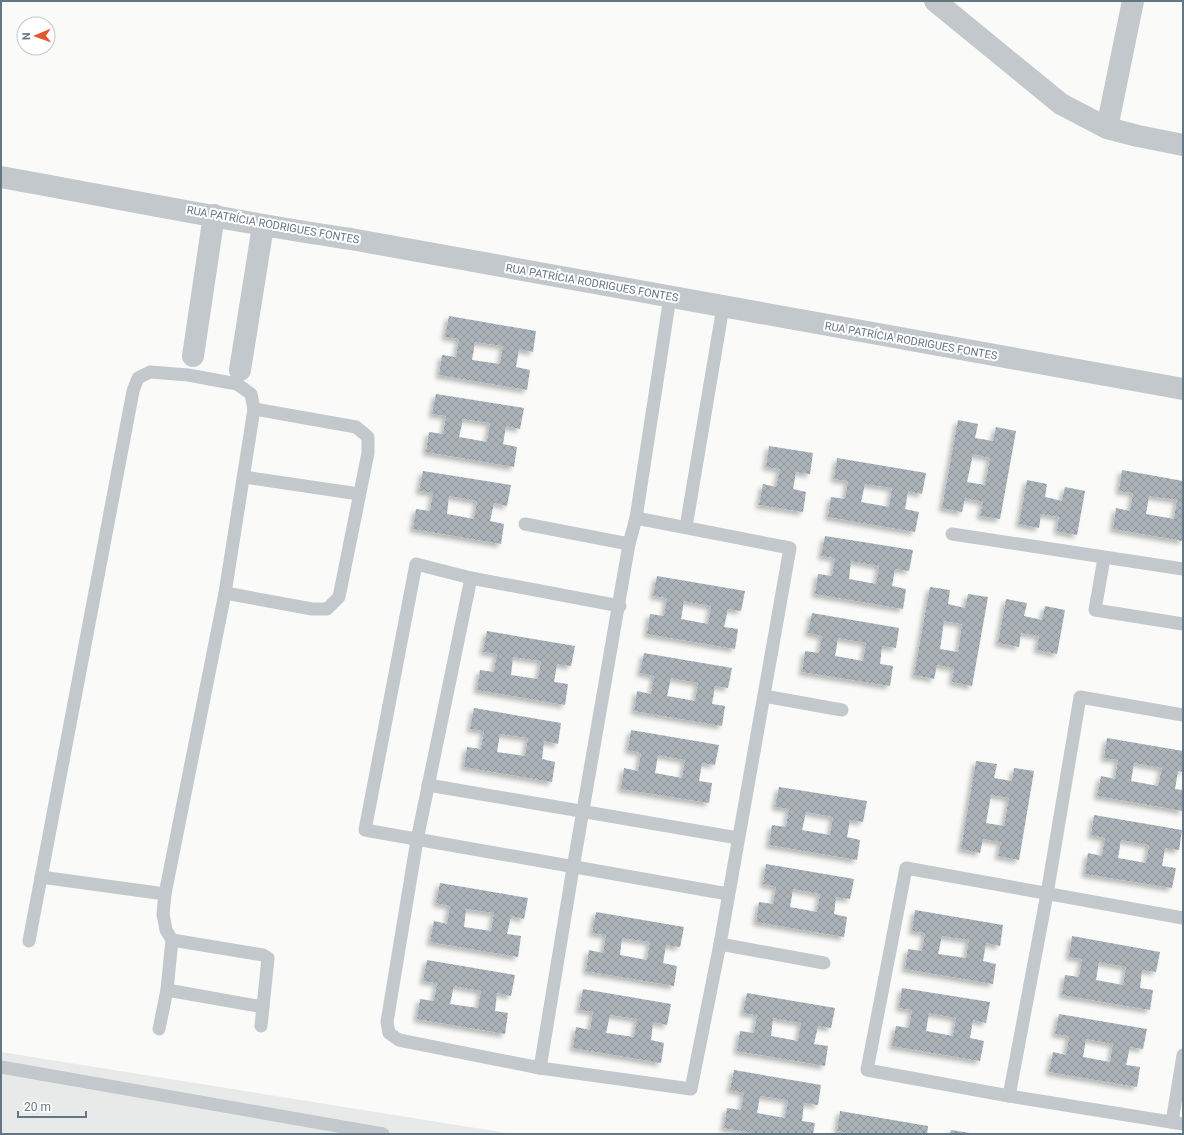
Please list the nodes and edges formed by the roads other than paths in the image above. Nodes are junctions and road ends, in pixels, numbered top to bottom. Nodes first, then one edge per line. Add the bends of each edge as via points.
1 (1133, 1) edge
2 (938, 2) edge
3 (1107, 128) junction
4 (1183, 145) edge
5 (1, 177) edge
6 (214, 215) junction
7 (263, 226) junction
8 (670, 297) junction
9 (724, 307) junction
10 (190, 366) junction
11 (238, 377) junction
12 (1183, 389) edge
13 (254, 409) junction
14 (244, 477) junction
15 (359, 494) junction
16 (636, 518) junction
17 (525, 524) dead end
18 (686, 527) junction
19 (952, 534) dead end
20 (629, 544) junction
21 (1104, 558) junction
22 (1183, 569) edge
23 (471, 578) junction
24 (225, 593) junction
25 (620, 606) junction
26 (1183, 624) edge
27 (764, 696) junction
28 (842, 710) dead end
29 (1183, 715) edge
30 (428, 785) junction
31 (583, 811) junction
32 (738, 838) junction
33 (417, 840) junction
34 (573, 868) junction
35 (41, 877) junction
36 (165, 894) junction
37 (728, 894) junction
38 (1047, 894) junction
39 (1183, 918) edge
40 (172, 940) junction
41 (29, 941) dead end
42 (720, 944) junction
43 (824, 963) dead end
44 (167, 990) junction
45 (263, 1007) junction
46 (261, 1026) dead end
47 (159, 1029) dead end
48 (1183, 1055) edge
49 (1, 1067) edge
50 (540, 1068) junction
51 (1009, 1096) junction
52 (1177, 1123) edge
53 (383, 1134) edge

1 - 3 street
2 - 3 street via 1061,104
3 - 4 street
5 - 6 street, RUA PATRÍCIA RODRIGUES FONTES
6 - 7 street, RUA PATRÍCIA RODRIGUES FONTES
6 - 10 street
7 - 8 street, RUA PATRÍCIA RODRIGUES FONTES via 351,239
7 - 11 street
8 - 9 street, RUA PATRÍCIA RODRIGUES FONTES
8 - 16 lane
9 - 12 street, RUA PATRÍCIA RODRIGUES FONTES
9 - 18 lane
10 - 11 lane
10 - 35 lane via 150,372 138,378 133,391
11 - 13 lane via 251,394
13 - 14 lane
13 - 15 lane via 356,427 368,437 368,453
14 - 15 lane
14 - 24 lane
15 - 24 lane via 339,597 327,609 312,609
16 - 18 lane
16 - 20 lane
17 - 20 lane
18 - 27 lane via 790,548
19 - 21 lane
20 - 25 lane
21 - 22 lane
21 - 26 lane via 1095,610
23 - 25 lane
23 - 30 lane
23 - 33 lane via 416,564 365,830
24 - 36 lane
25 - 31 lane
27 - 28 lane
27 - 32 lane
29 - 38 lane via 1080,698
30 - 31 lane
30 - 33 lane
31 - 32 lane
31 - 34 lane
32 - 37 lane
33 - 34 lane
33 - 50 lane via 387,1022 389,1033 399,1040
34 - 37 lane
34 - 50 lane
35 - 36 lane
35 - 41 lane
36 - 40 lane via 163,914 166,930
37 - 42 lane
38 - 39 lane
38 - 51 lane
38 - 51 lane via 906,868 867,1070
40 - 44 lane
40 - 45 lane via 263,955 268,958
42 - 43 lane
42 - 50 lane via 691,1089
44 - 45 lane
44 - 47 lane
45 - 46 lane
48 - 52 lane
49 - 53 lane
51 - 52 lane

